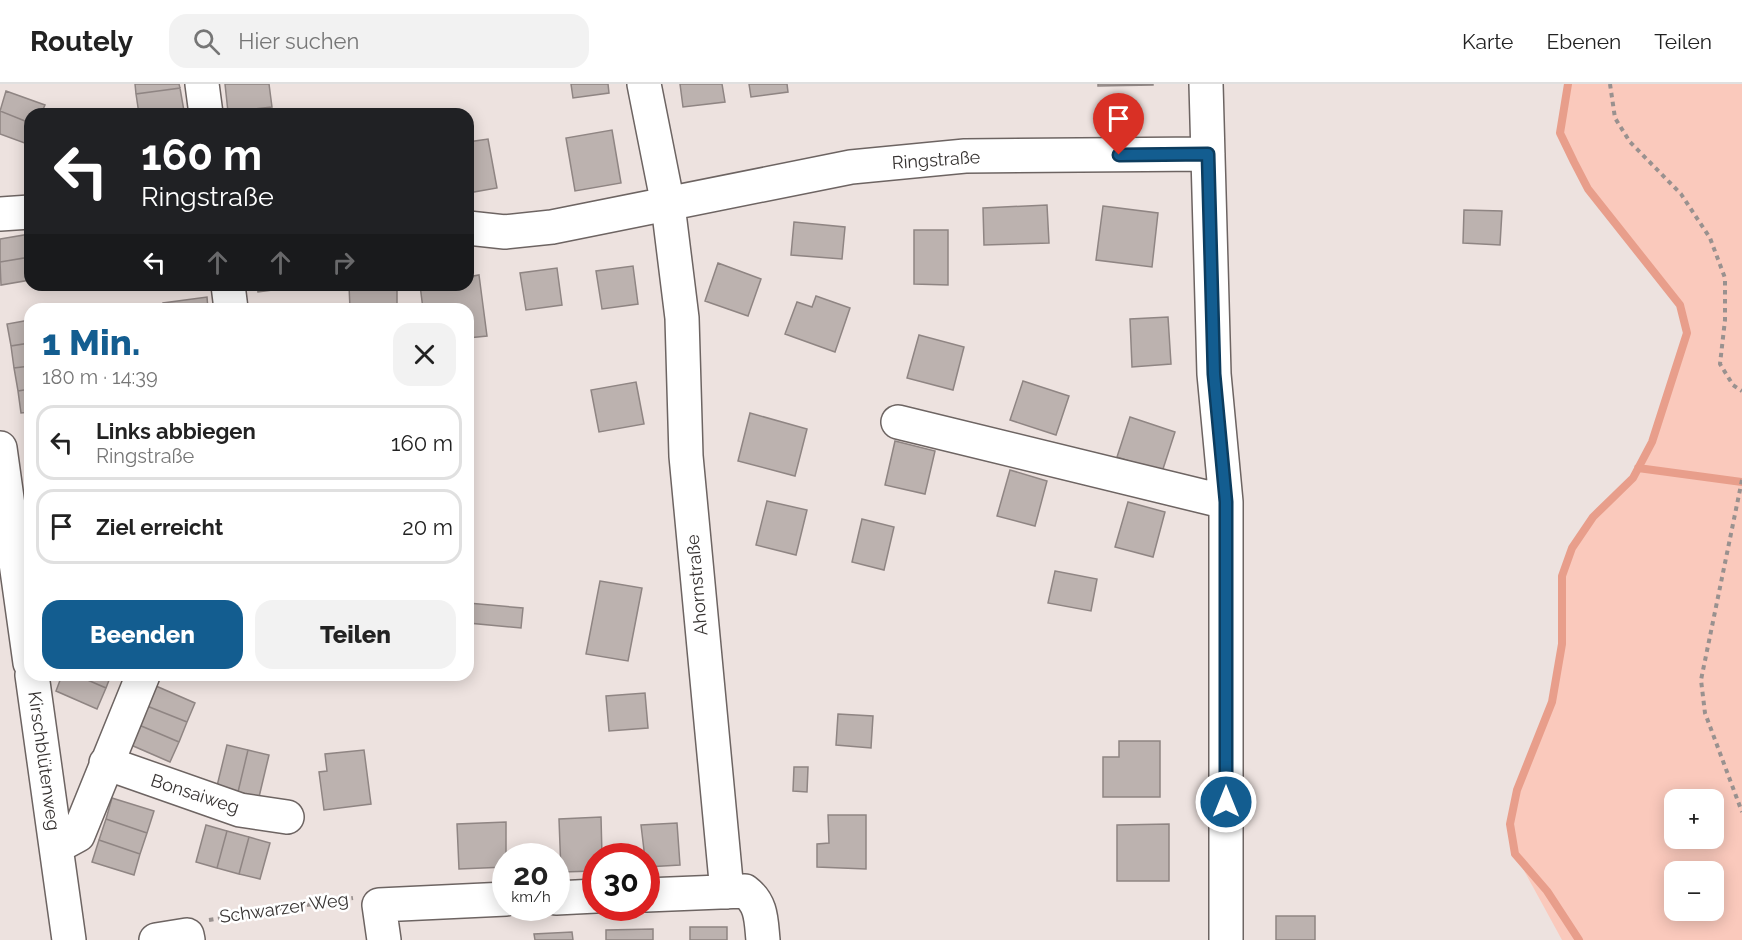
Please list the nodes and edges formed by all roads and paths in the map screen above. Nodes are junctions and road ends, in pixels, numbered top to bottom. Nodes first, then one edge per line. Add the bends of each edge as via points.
1 (202, 84) edge
2 (644, 84) edge
3 (1206, 84) edge
4 (1610, 84) edge
5 (205, 108) edge
6 (1208, 154) junction
7 (668, 205) junction
8 (24, 212) edge
9 (0, 214) edge
10 (474, 228) edge
11 (1742, 391) edge
12 (898, 422) dead end
13 (0, 448) edge
14 (1742, 480) edge
15 (1226, 502) junction
16 (24, 620) edge
17 (33, 681) edge
18 (140, 681) edge
19 (106, 763) junction
20 (1742, 812) edge
21 (286, 817) dead end
22 (56, 847) junction
23 (727, 892) junction
24 (660, 894) edge
25 (492, 900) edge
26 (379, 905) junction
27 (177, 939) edge
28 (69, 940) edge
29 (384, 940) edge
30 (763, 940) edge
31 (1226, 940) edge

1 - 5 street
2 - 7 street, Ahornstraße
3 - 6 street
4 - 11 path via 1615,118 1630,142 1681,194 1710,238 1725,278 1720,364 1733,385
6 - 7 street, Ringstraße via 931,159 851,167
6 - 15 street via 1214,374
7 - 10 street via 517,231
7 - 23 street, Ahornstraße via 682,318 686,456 695,572
8 - 9 street
12 - 15 street
13 - 16 street
14 - 20 path via 1701,680 1705,713
15 - 31 street
17 - 22 street, Kirschblütenweg
18 - 19 street
19 - 21 street, Bonsaiweg via 240,810
19 - 22 street via 78,835
22 - 28 street
23 - 24 street
23 - 30 street via 745,891 755,899
25 - 26 street
26 - 27 path, Schwarzer Weg via 369,896 214,918
26 - 29 street

